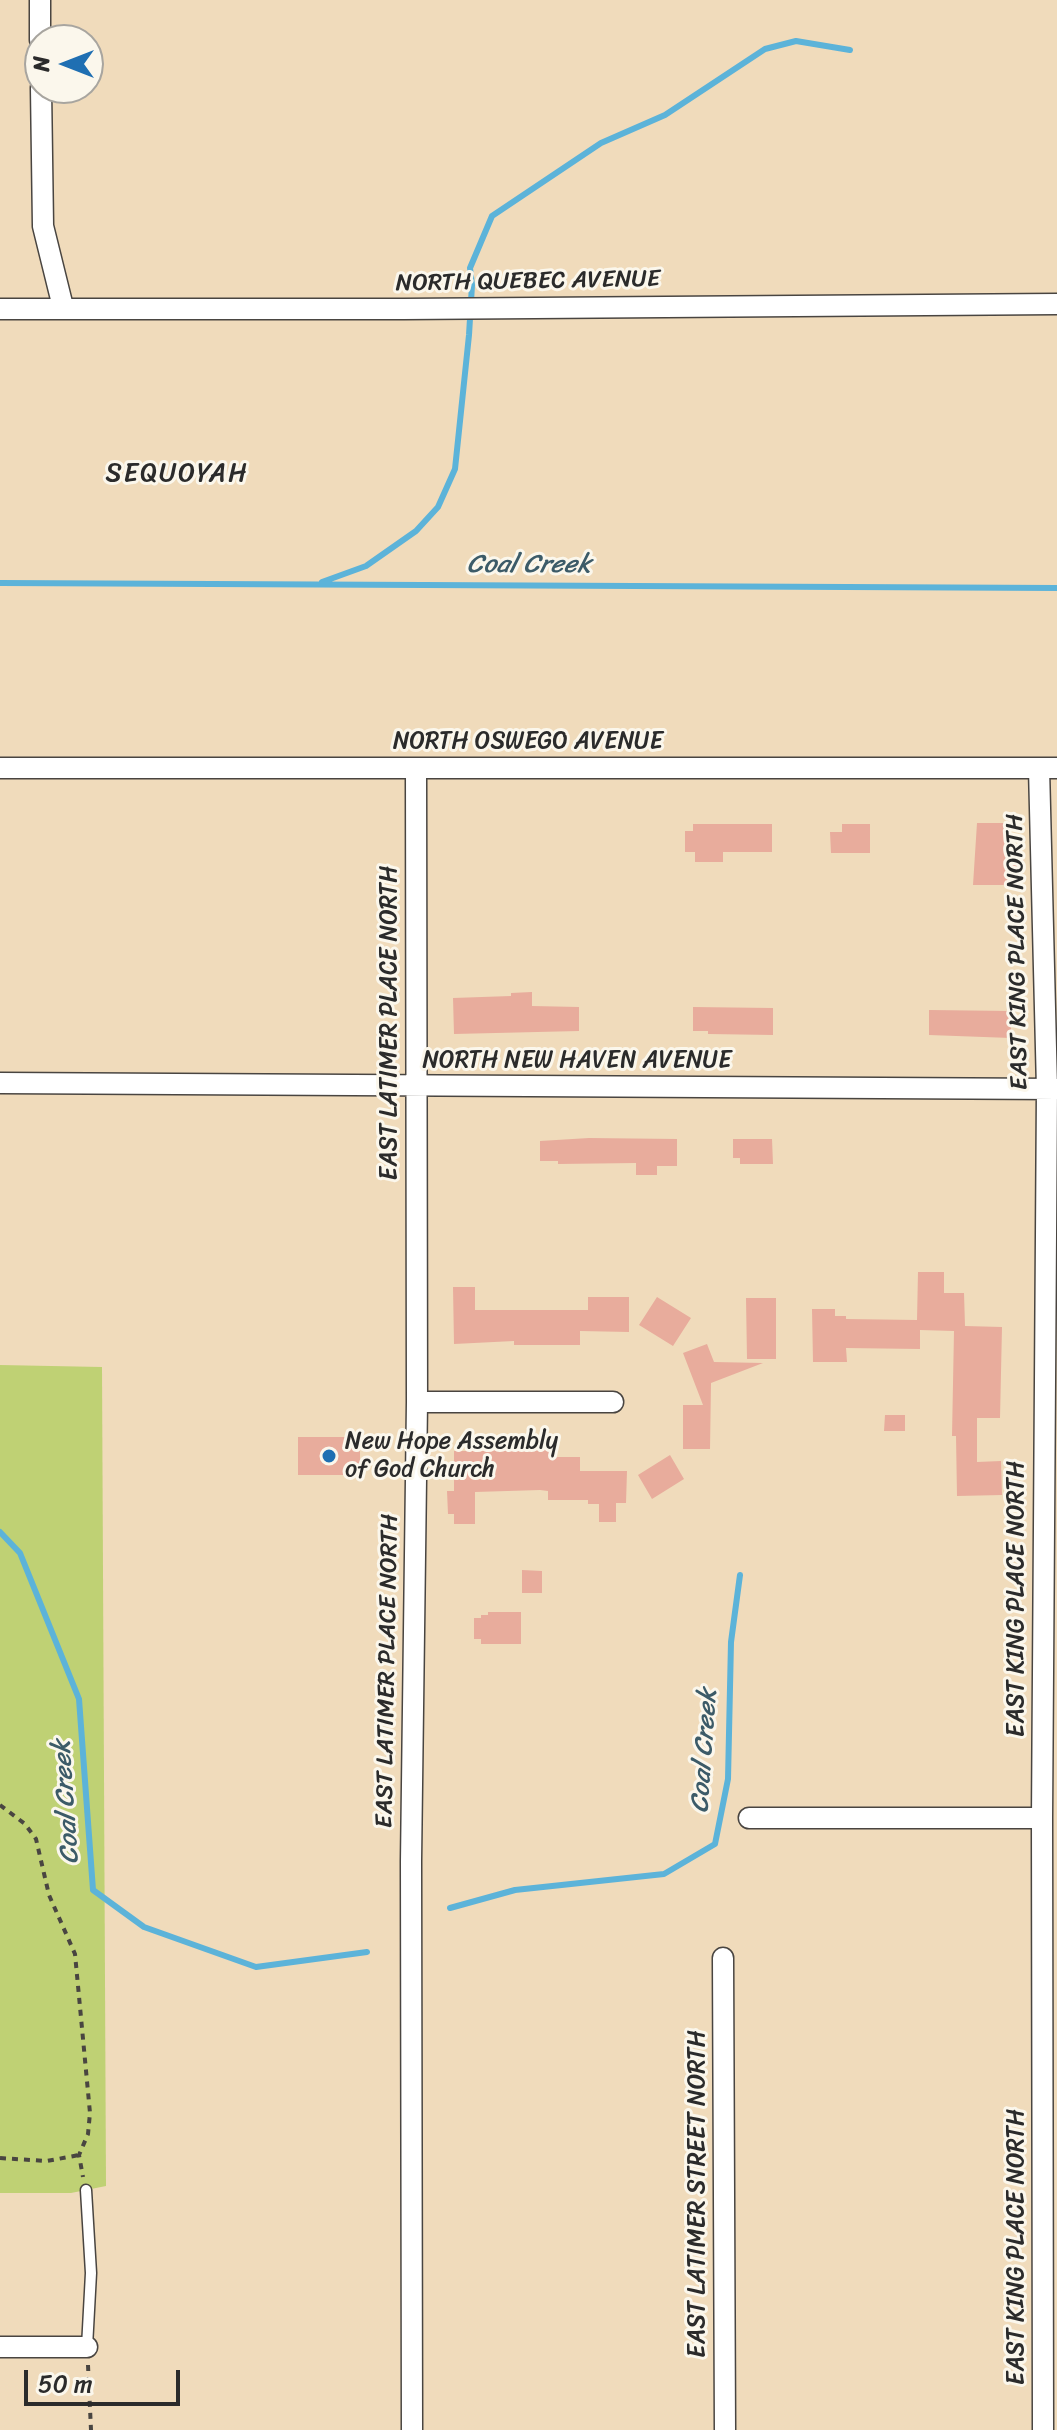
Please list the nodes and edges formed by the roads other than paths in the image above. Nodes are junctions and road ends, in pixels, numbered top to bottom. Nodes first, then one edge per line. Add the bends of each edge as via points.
1 (40, 0) edge
2 (40, 24) edge
3 (41, 104) edge
4 (1057, 304) edge
5 (63, 307) junction
6 (0, 309) edge
7 (0, 768) edge
8 (416, 768) junction
9 (1048, 768) edge
10 (0, 1083) edge
11 (416, 1086) junction
12 (1052, 1089) edge
13 (417, 1402) junction
14 (613, 1402) dead end
15 (749, 1818) dead end
16 (1042, 1818) junction
17 (723, 1958) dead end
18 (86, 2190) road end
19 (0, 2347) edge
20 (87, 2347) joint
21 (412, 2430) edge
22 (725, 2430) edge
23 (1043, 2430) edge

1 - 2 street
3 - 5 street via 43,226
4 - 5 street, NORTH QUEBEC AVENUE
5 - 6 street, NORTH QUEBEC AVENUE
7 - 8 street, NORTH OSWEGO AVENUE
8 - 9 street, NORTH OSWEGO AVENUE
8 - 11 street, EAST LATIMER PLACE NORTH
9 - 12 street, EAST KING PLACE NORTH
10 - 11 street, NORTH NEW HAVEN AVENUE
11 - 12 street, NORTH NEW HAVEN AVENUE
11 - 13 street, EAST LATIMER PLACE NORTH
12 - 16 street, EAST KING PLACE NORTH
13 - 14 street
13 - 21 street, EAST LATIMER PLACE NORTH
15 - 16 street
16 - 23 street, EAST KING PLACE NORTH
17 - 22 street, EAST LATIMER STREET NORTH
18 - 20 lane via 91,2273
19 - 20 street

